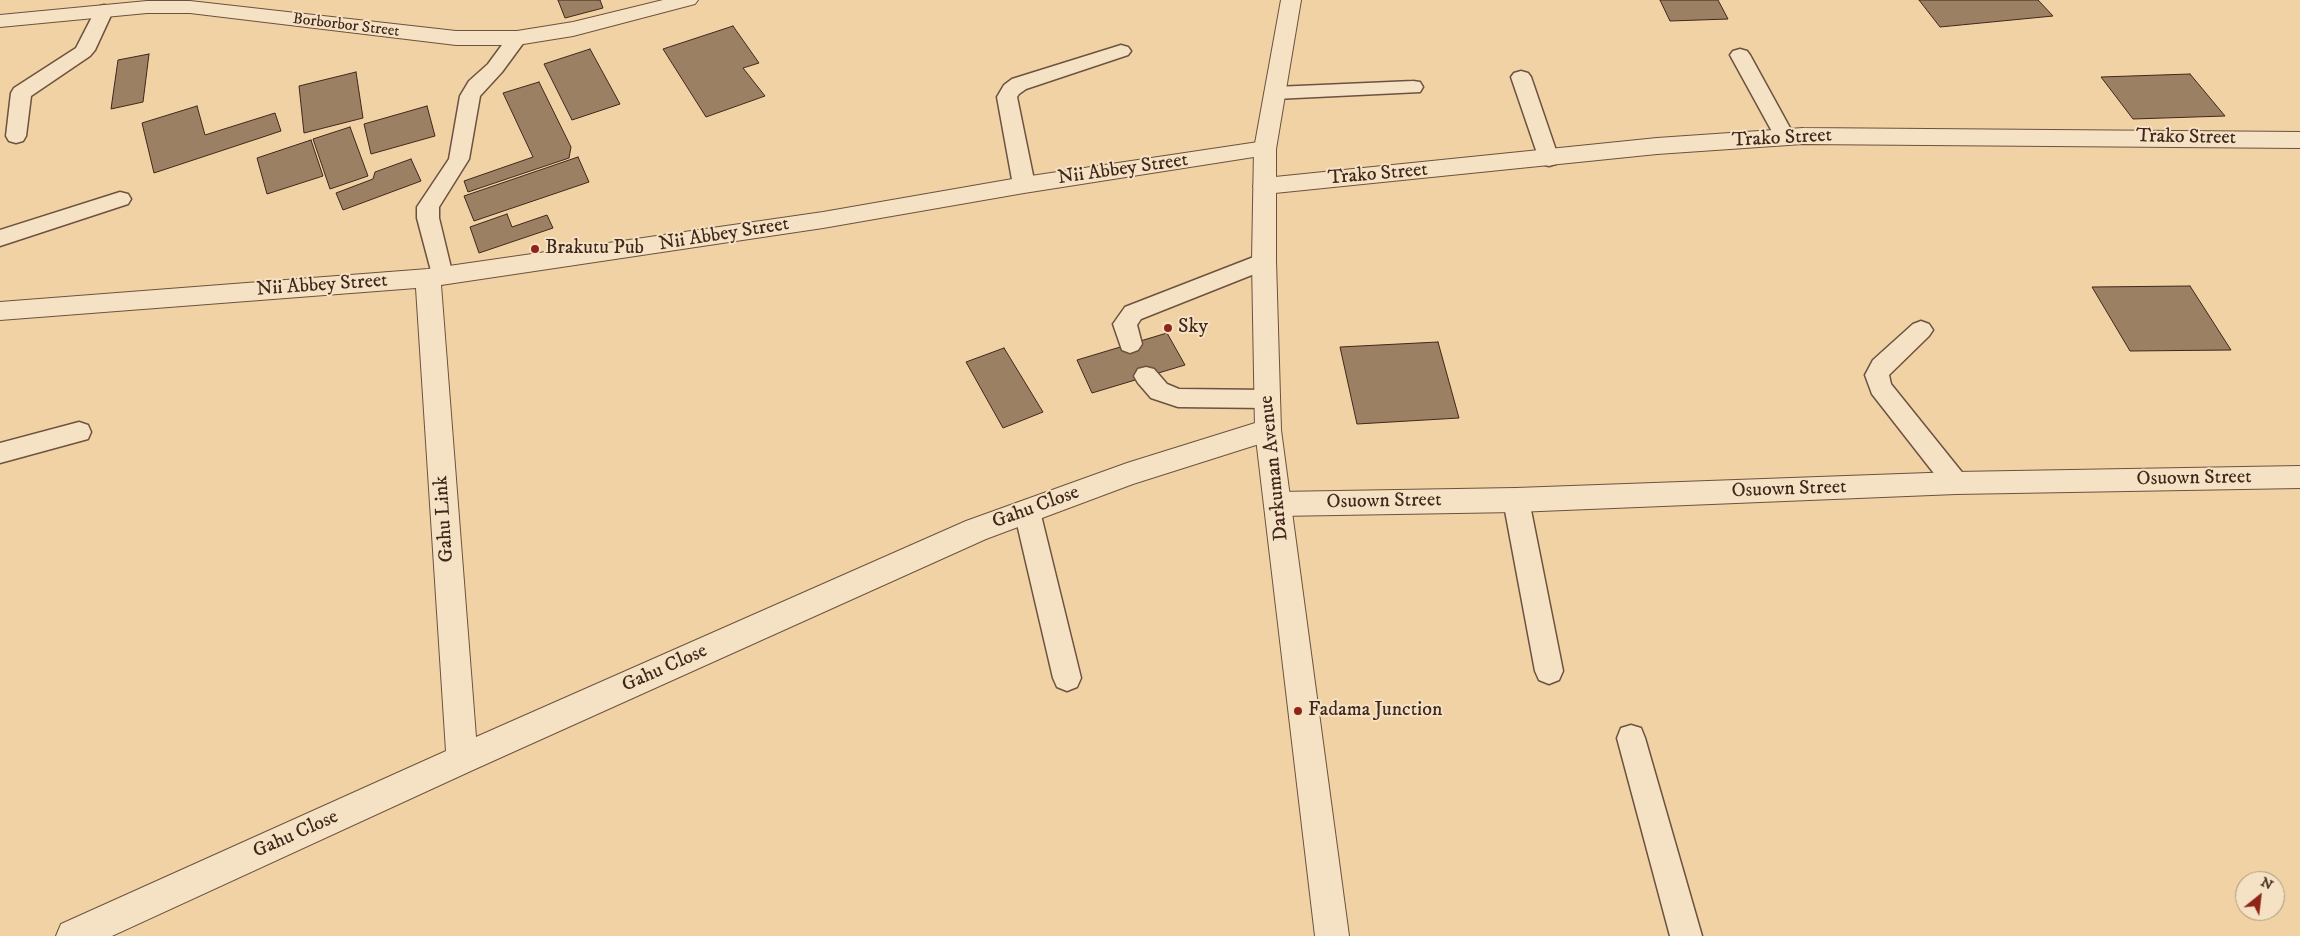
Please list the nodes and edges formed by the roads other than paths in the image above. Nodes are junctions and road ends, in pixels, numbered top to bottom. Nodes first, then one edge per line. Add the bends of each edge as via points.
1 (688, 0) edge
2 (1291, 0) edge
3 (104, 11) junction
4 (0, 21) edge
5 (517, 38) junction
6 (1121, 51) dead end
7 (1740, 55) dead end
8 (1521, 76) dead end
9 (1413, 87) dead end
10 (1275, 94) junction
11 (16, 136) dead end
12 (1784, 137) junction
13 (2300, 140) edge
14 (1265, 149) junction
15 (1548, 159) junction
16 (1024, 185) junction
17 (1265, 186) junction
18 (120, 199) dead end
19 (0, 238) edge
20 (1264, 261) junction
21 (435, 277) junction
22 (0, 311) edge
23 (1921, 330) dead end
24 (1130, 344) dead end
25 (1146, 376) dead end
26 (1267, 399) junction
27 (1268, 430) junction
28 (78, 432) dead end
29 (0, 452) edge
30 (2300, 477) edge
31 (1956, 483) junction
32 (1516, 500) junction
33 (1278, 504) junction
34 (1028, 511) junction
35 (1549, 670) dead end
36 (1067, 678) dead end
37 (1631, 738) dead end
38 (462, 759) junction
39 (73, 936) edge
40 (1332, 936) edge
41 (1686, 936) edge

1 - 5 street, Borborbor Street via 573,29
2 - 10 street, Darkuman Avenue
3 - 4 street, Borborbor Street
3 - 5 street, Borborbor Street via 190,7 456,38
3 - 11 lane via 83,52 21,93
5 - 21 lane via 470,96 459,159 428,207
6 - 16 lane via 1020,84 1011,90 1008,97
7 - 12 lane
8 - 15 lane
9 - 10 lane
10 - 14 street, Darkuman Avenue
12 - 13 street, Trako Street
12 - 15 street, Trako Street via 1657,146
14 - 16 street, Nii Abbey Street
14 - 17 street, Darkuman Avenue
15 - 17 street, Trako Street
16 - 21 street, Nii Abbey Street via 823,220
17 - 20 street, Darkuman Avenue
18 - 19 lane
20 - 24 lane via 1133,313 1125,324
20 - 26 street, Darkuman Avenue
21 - 22 street, Nii Abbey Street
21 - 38 street, Gahu Link
23 - 31 lane via 1881,366 1877,375 1880,386
25 - 26 lane via 1159,391 1178,398
26 - 27 street, Darkuman Avenue
27 - 33 street, Darkuman Avenue
27 - 34 street, Gahu Close via 1127,474
28 - 29 lane
30 - 31 street, Osuown Street
31 - 32 street, Osuown Street
32 - 33 street, Osuown Street
32 - 35 lane
33 - 40 street, Darkuman Avenue
34 - 36 lane
34 - 38 street, Gahu Close via 976,530
37 - 41 lane
38 - 39 street, Gahu Close

